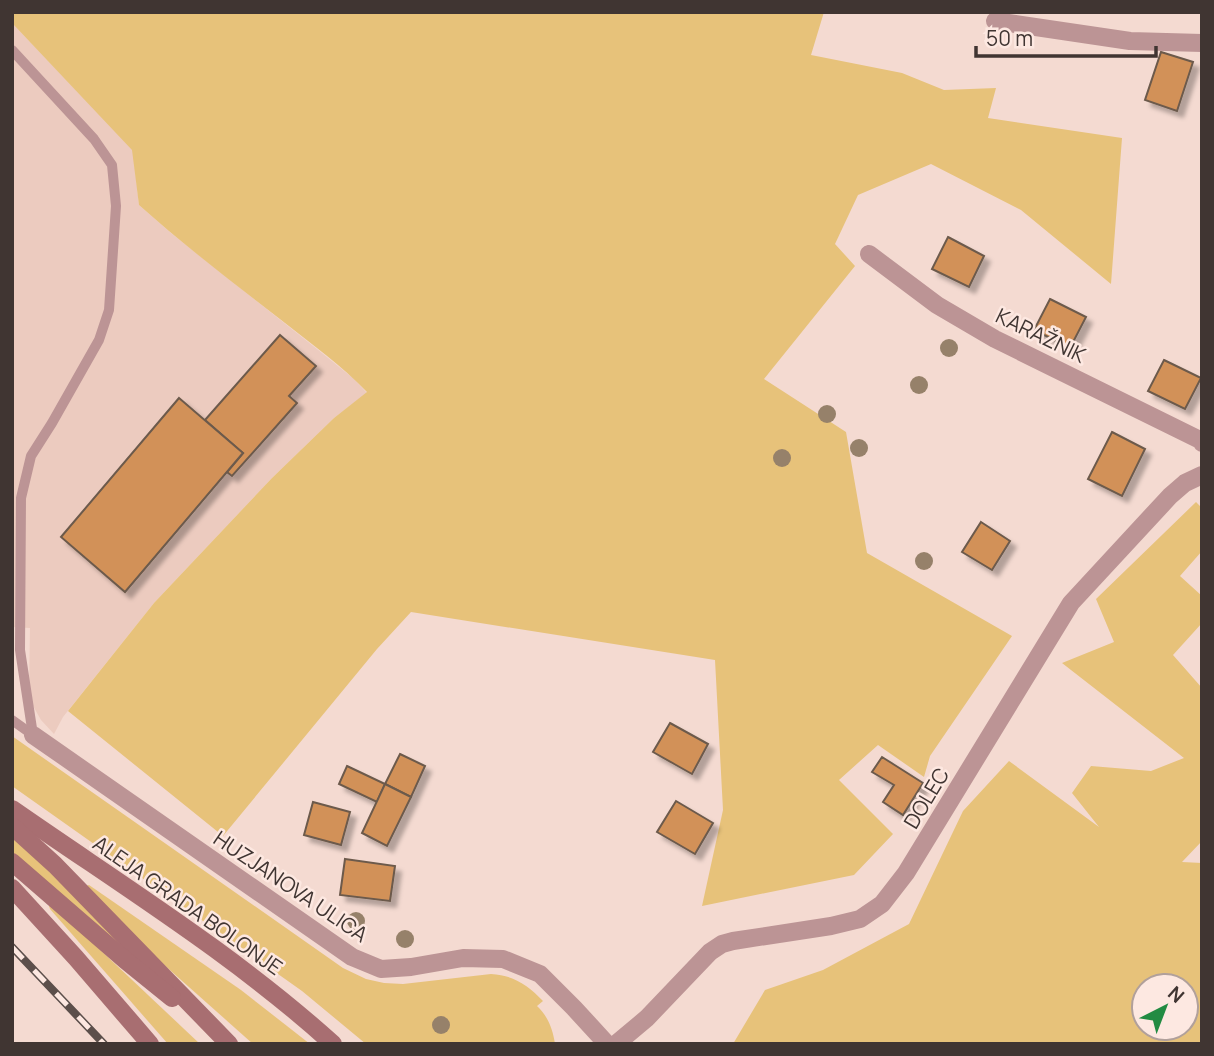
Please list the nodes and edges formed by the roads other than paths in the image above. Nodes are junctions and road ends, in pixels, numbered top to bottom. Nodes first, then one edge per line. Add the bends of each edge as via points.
1 (995, 21) dead end
2 (1202, 43) edge
3 (12, 50) edge
4 (869, 254) dead end
5 (1202, 440) edge
6 (1202, 475) edge
7 (12, 720) edge
8 (33, 735) junction
9 (12, 809) edge
10 (12, 826) edge
11 (12, 862) edge
12 (12, 888) edge
13 (211, 1027) junction
14 (150, 1044) edge
15 (229, 1044) edge
16 (333, 1044) edge
17 (607, 1044) edge
18 (616, 1044) edge

1 - 2 street via 1130,41
3 - 8 lane via 112,165 116,206 109,310 99,340 31,456 21,498 20,650
4 - 5 street, KARAŽNIK via 937,305 995,339
6 - 18 street, DOLEC via 1170,496 1071,603 906,873 882,904 860,919 722,944
7 - 8 lane
8 - 17 street, HUZJANOVA ULICA via 352,957 381,970 463,958 503,959 540,974
9 - 16 main road, ALEJA GRADA BOLONJE via 206,943
10 - 13 main road
11 - 13 main road
12 - 14 main road
13 - 15 main road

